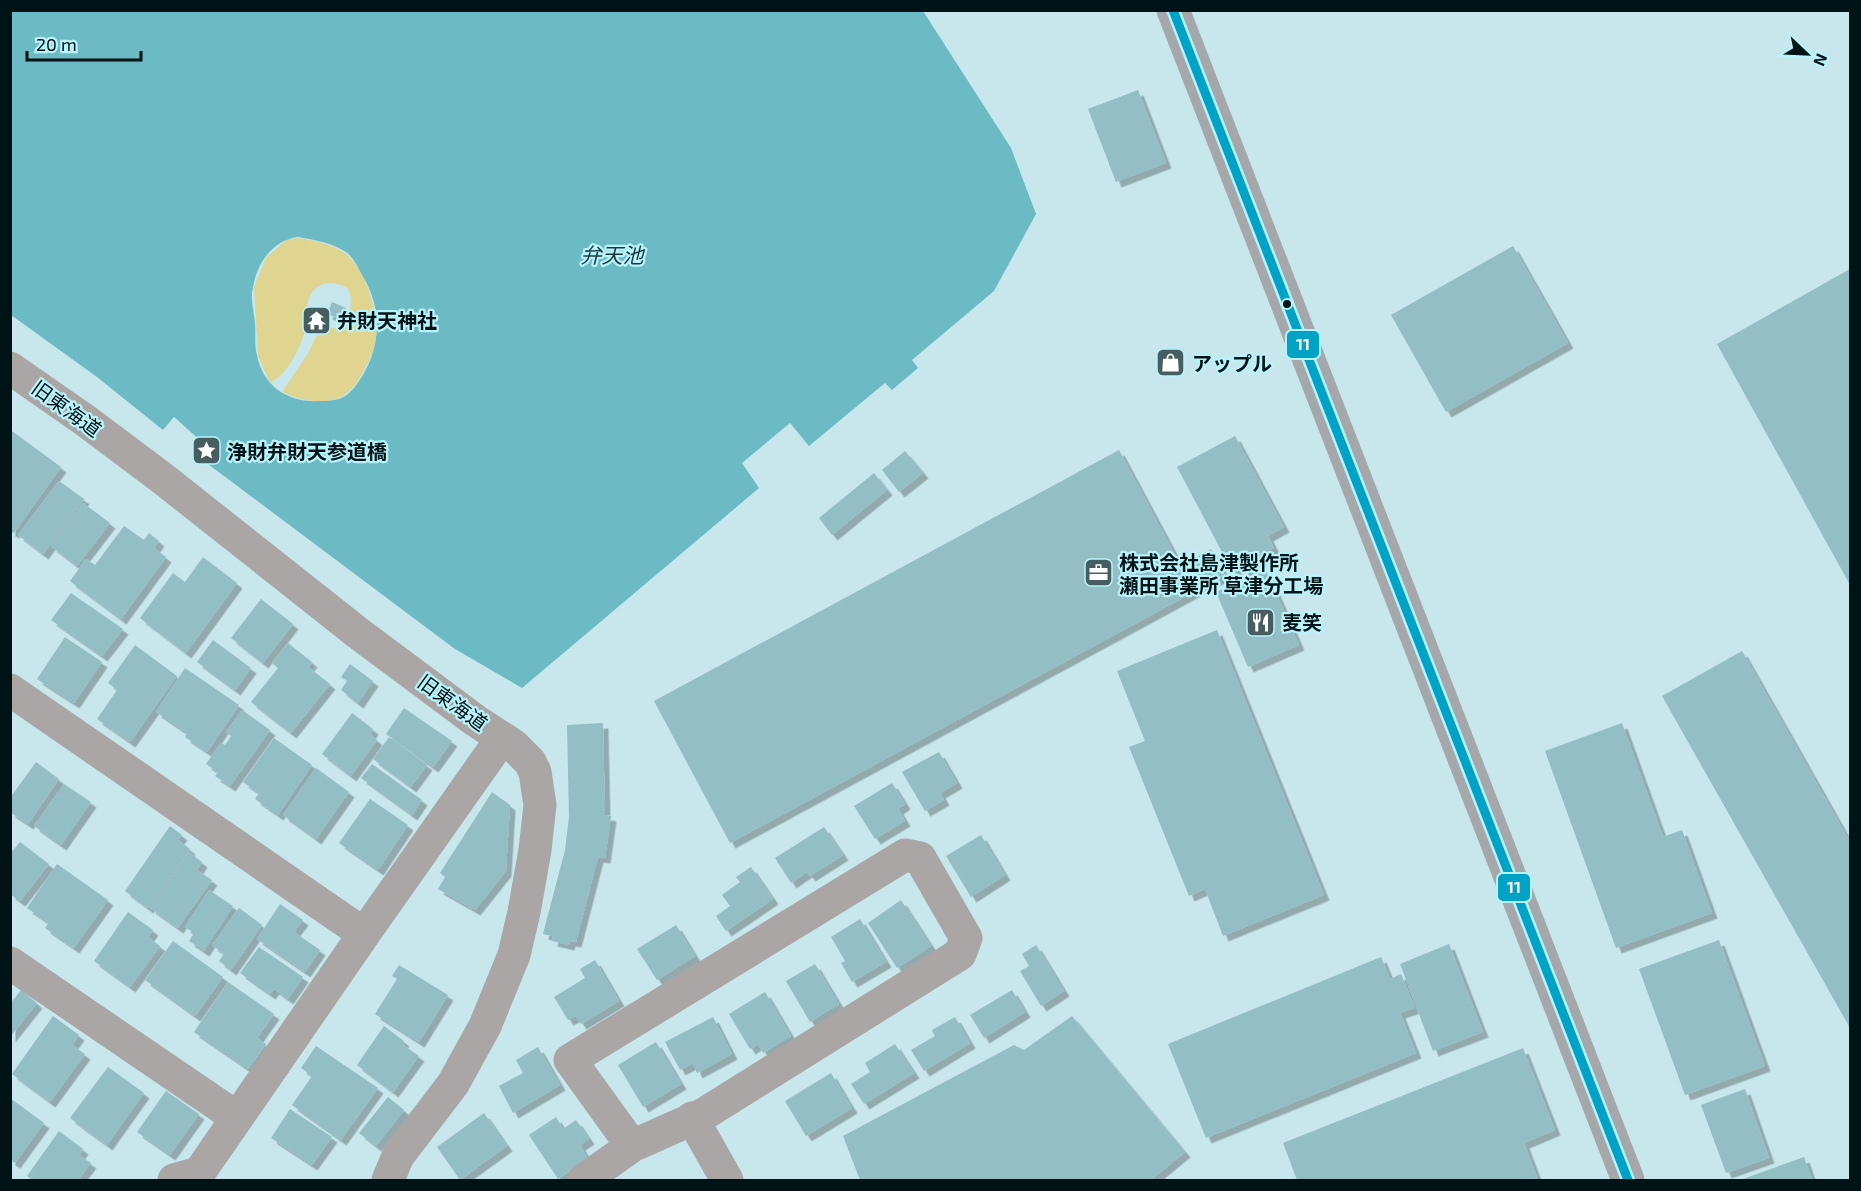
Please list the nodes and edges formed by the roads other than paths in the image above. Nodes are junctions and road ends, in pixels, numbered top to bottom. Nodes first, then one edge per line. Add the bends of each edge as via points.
1 (1173, 10) edge
2 (10, 368) edge
3 (10, 690) edge
4 (502, 738) junction
5 (364, 934) junction
6 (10, 963) edge
7 (236, 1117) junction
8 (692, 1118) junction
9 (632, 1146) junction
10 (174, 1180) edge
11 (388, 1180) edge
12 (584, 1180) edge
13 (727, 1180) edge
14 (1628, 1180) edge

1 - 14 highway
2 - 4 street, 旧東海道 via 86,421 358,633
3 - 5 street
4 - 5 street
4 - 11 street, 旧東海道 via 530,762 540,805 514,955 485,1026 453,1084 398,1156
5 - 7 street
6 - 7 street
7 - 10 street via 199,1173
8 - 9 street
8 - 9 street via 960,954 966,938 920,858 905,855 570,1060
8 - 13 street
9 - 12 street

